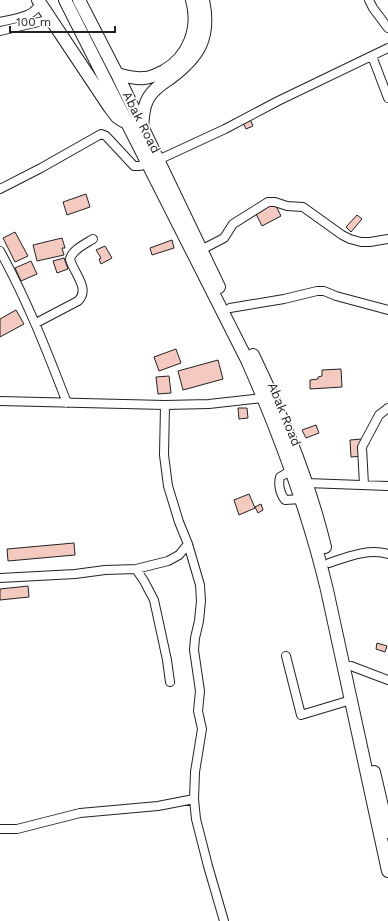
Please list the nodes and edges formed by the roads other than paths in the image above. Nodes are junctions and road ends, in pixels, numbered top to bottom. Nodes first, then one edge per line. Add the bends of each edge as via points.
1 (65, 0) edge
2 (79, 0) edge
3 (192, 0) edge
4 (203, 0) edge
5 (369, 0) edge
6 (39, 2) edge
7 (0, 22) edge
8 (53, 22) junction
9 (388, 28) edge
10 (0, 32) edge
11 (388, 48) edge
12 (372, 56) junction
13 (117, 74) junction
14 (388, 98) edge
15 (128, 125) junction
16 (142, 127) junction
17 (153, 162) junction
18 (0, 189) edge
19 (93, 239) dead end
20 (388, 239) edge
21 (201, 250) junction
22 (0, 251) edge
23 (230, 308) junction
24 (388, 310) edge
25 (36, 323) junction
26 (264, 398) junction
27 (0, 401) edge
28 (67, 403) junction
29 (165, 406) junction
30 (388, 408) edge
31 (292, 470) junction
32 (307, 484) junction
33 (364, 485) junction
34 (388, 486) edge
35 (302, 499) junction
36 (188, 544) junction
37 (388, 554) edge
38 (329, 563) junction
39 (136, 569) junction
40 (0, 578) edge
41 (286, 656) dead end
42 (351, 666) junction
43 (388, 680) edge
44 (170, 682) dead end
45 (354, 699) junction
46 (194, 799) junction
47 (0, 829) edge
48 (388, 832) edge
49 (388, 871) edge
50 (224, 921) edge

1 - 15 highway, Abak Road
2 - 13 highway, Abak Road
3 - 13 highway via 195,16 193,36 190,45 174,65 144,78
4 - 16 highway via 205,17 202,43 185,67 158,87 146,102
5 - 9 street
6 - 7 street via 37,10 30,14
6 - 8 highway
8 - 10 street via 43,21
8 - 15 highway via 117,118
11 - 12 street
12 - 14 street
12 - 17 street
13 - 16 highway, Abak Road
15 - 17 highway, Abak Road
16 - 17 highway, Abak Road
17 - 18 street via 134,166 106,136 101,134
17 - 21 highway, Abak Road
17 - 26 highway, Abak Road
19 - 25 street via 75,250 70,259 83,288 81,298
20 - 21 street via 370,242 350,239 303,208 268,202 233,224 224,238
21 - 23 highway, Abak Road
22 - 25 street
23 - 24 street via 324,291
23 - 32 highway, Abak Road via 263,376
25 - 28 street
26 - 29 street
26 - 31 highway, Abak Road
27 - 28 street
28 - 29 street
29 - 36 street via 164,455 168,486 178,522
30 - 33 street via 377,418 362,447
31 - 35 highway, Abak Road
31 - 35 street via 280,477 281,492 285,500
32 - 33 street
32 - 38 highway, Abak Road
33 - 34 street
35 - 45 highway, Abak Road via 318,552
36 - 39 street via 179,555 168,561
36 - 46 street via 200,585 201,601 194,650 200,691 198,711 202,729 195,772
37 - 38 street via 371,552
38 - 42 highway, Abak Road
39 - 40 street
39 - 44 street via 154,600
41 - 45 street via 301,716
42 - 43 street
42 - 45 highway, Abak Road
45 - 48 highway, Abak Road
45 - 49 highway, Abak Road
46 - 47 street via 158,806 80,813 17,829
46 - 50 street via 196,819

